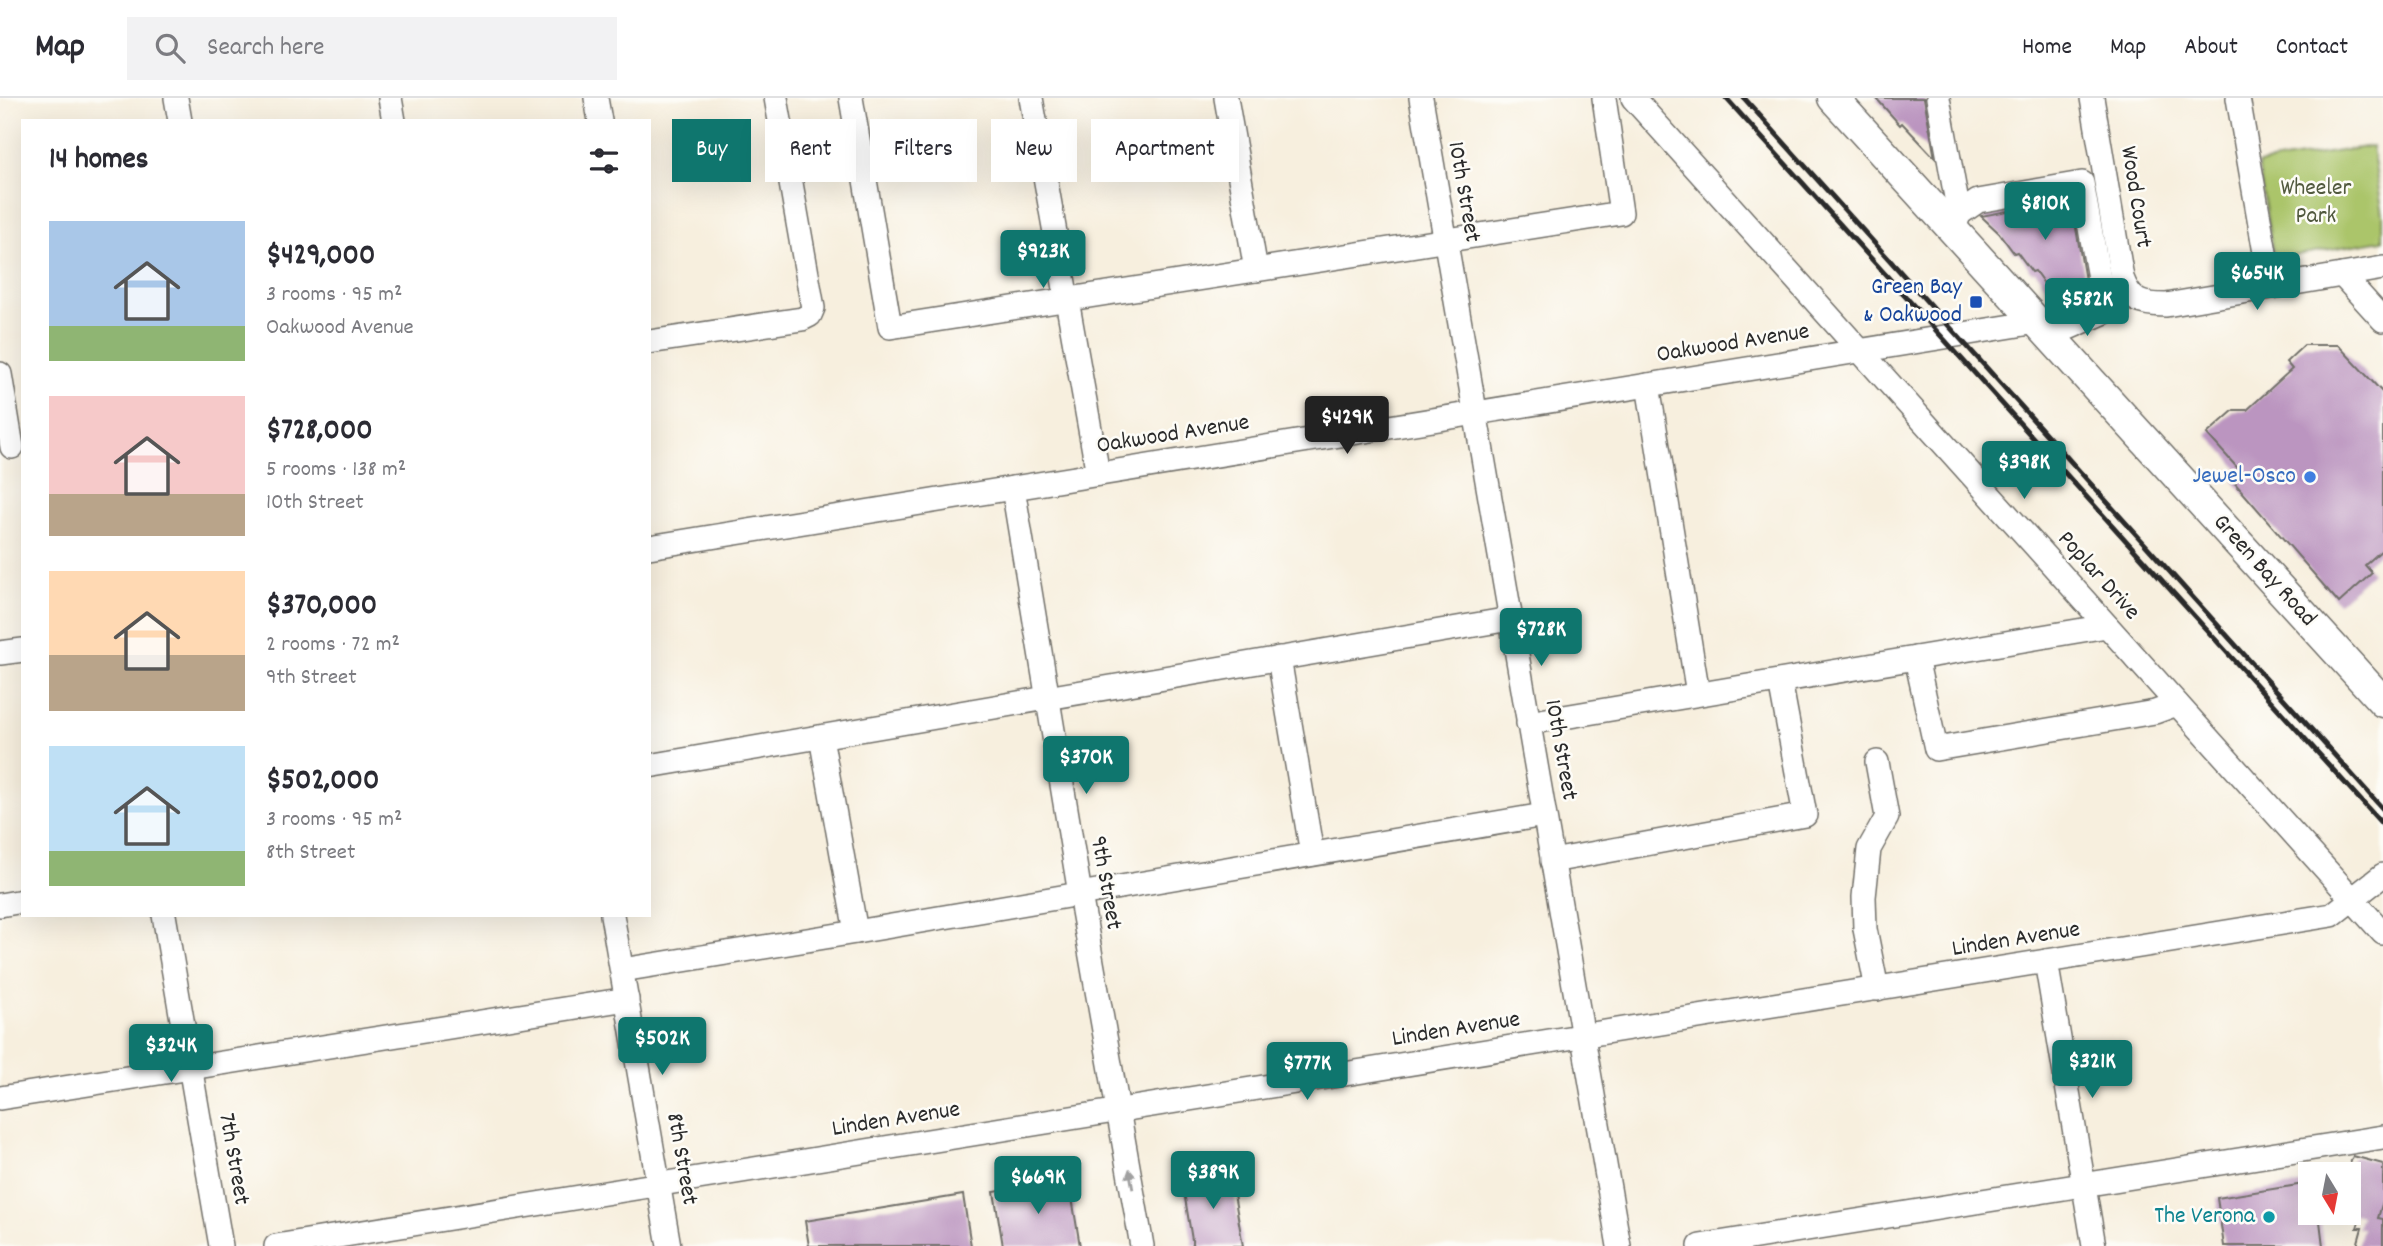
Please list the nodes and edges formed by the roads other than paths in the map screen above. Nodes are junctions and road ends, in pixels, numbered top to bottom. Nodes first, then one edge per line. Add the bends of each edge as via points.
1 (176, 98) edge
2 (390, 98) edge
3 (596, 98) edge
4 (776, 98) edge
5 (851, 98) edge
6 (1031, 98) edge
7 (1226, 98) edge
8 (1421, 98) edge
9 (1604, 98) edge
10 (1633, 98) edge
11 (1833, 98) edge
12 (1938, 98) edge
13 (2092, 98) edge
14 (2238, 98) edge
15 (180, 119) edge
16 (394, 119) edge
17 (600, 119) edge
18 (1956, 222) junction
19 (1445, 241) junction
20 (2383, 268) edge
21 (1256, 270) junction
22 (2342, 275) junction
23 (2271, 287) junction
24 (1067, 300) junction
25 (2383, 320) edge
26 (2043, 329) junction
27 (651, 342) edge
28 (1860, 351) junction
29 (0, 374) edge
30 (1648, 384) junction
31 (1476, 412) junction
32 (12, 447) edge
33 (1098, 474) junction
34 (1013, 488) junction
35 (651, 547) edge
36 (1510, 619) junction
37 (2108, 626) junction
38 (21, 650) edge
39 (0, 653) edge
40 (1916, 658) junction
41 (1279, 659) junction
42 (1780, 681) junction
43 (1698, 694) junction
44 (1048, 698) junction
45 (2383, 702) edge
46 (2178, 704) junction
47 (1528, 723) junction
48 (821, 737) junction
49 (1877, 762) dead end
50 (651, 766) edge
51 (1544, 815) junction
52 (1312, 854) junction
53 (1552, 861) junction
54 (2383, 875) edge
55 (1080, 894) junction
56 (2354, 900) junction
57 (21, 901) edge
58 (0, 905) edge
59 (164, 917) edge
60 (612, 917) edge
61 (856, 932) junction
62 (2383, 933) edge
63 (2046, 961) junction
64 (622, 970) junction
65 (1877, 989) junction
66 (627, 999) junction
67 (1583, 1036) junction
68 (190, 1068) junction
69 (0, 1098) edge
70 (1119, 1111) junction
71 (2383, 1137) edge
72 (658, 1184) junction
73 (2084, 1185) junction
74 (221, 1246) edge
75 (276, 1246) edge
76 (669, 1246) edge
77 (1142, 1246) edge
78 (1619, 1246) edge
79 (1700, 1246) edge
80 (2094, 1246) edge

1 - 15 street
2 - 16 street
3 - 17 street
4 - 27 street via 813,308 810,315
5 - 24 street via 890,327
6 - 24 street
7 - 21 street
8 - 19 street, 10th Street
9 - 19 street via 1621,213
10 - 28 street, Poplar Drive
11 - 18 main road, Green Bay Road
12 - 18 street
13 - 23 street, Wood Court via 2127,292 2149,305 2166,305
14 - 23 street
18 - 26 main road, Green Bay Road
18 - 26 street, Oakwood Avenue via 1978,201 2082,183 2105,312
19 - 21 street
19 - 31 street, 10th Street
20 - 22 street
21 - 24 street
22 - 23 street
22 - 25 street
24 - 33 street
26 - 28 street, Oakwood Avenue
26 - 45 main road, Green Bay Road
28 - 30 street, Oakwood Avenue
28 - 37 street, Poplar Drive
29 - 32 street
30 - 31 street, Oakwood Avenue
30 - 43 street
31 - 33 street, Oakwood Avenue
31 - 36 street, 10th Street
33 - 34 street, Oakwood Avenue
34 - 35 street, Oakwood Avenue
34 - 44 street, 9th Street
36 - 41 street
36 - 47 street, 10th Street
37 - 40 street
37 - 46 street, Poplar Drive
38 - 39 street
40 - 42 street
40 - 46 street via 1936,749 2155,712
41 - 44 street
41 - 52 street
42 - 43 street
42 - 53 street via 1805,815
43 - 47 street
44 - 48 street
44 - 55 street, 9th Street
46 - 56 street, Poplar Drive
47 - 51 street, 10th Street
48 - 50 street
48 - 61 street
49 - 65 street via 1887,817 1869,849 1864,897
51 - 52 street
51 - 53 street, 10th Street
52 - 55 street
53 - 67 street, 10th Street
54 - 56 street, Linden Avenue
55 - 61 street
55 - 70 street, 9th Street
56 - 62 street, Poplar Drive
56 - 63 street, Linden Avenue via 2332,915
57 - 58 street
59 - 68 street, 7th Street
60 - 64 street, 8th Street
61 - 64 street
63 - 65 street, Linden Avenue
63 - 73 street
64 - 66 street, 8th Street
65 - 67 street, Linden Avenue
66 - 68 street
66 - 72 street, 8th Street
67 - 70 street, Linden Avenue
67 - 78 street, 10th Street
68 - 69 street
68 - 74 street, 7th Street
70 - 72 street, Linden Avenue
77 -> 70 street, 9th Street
71 - 73 street
72 - 75 street, Linden Avenue
72 - 76 street, 8th Street
73 - 79 street
73 - 80 street

